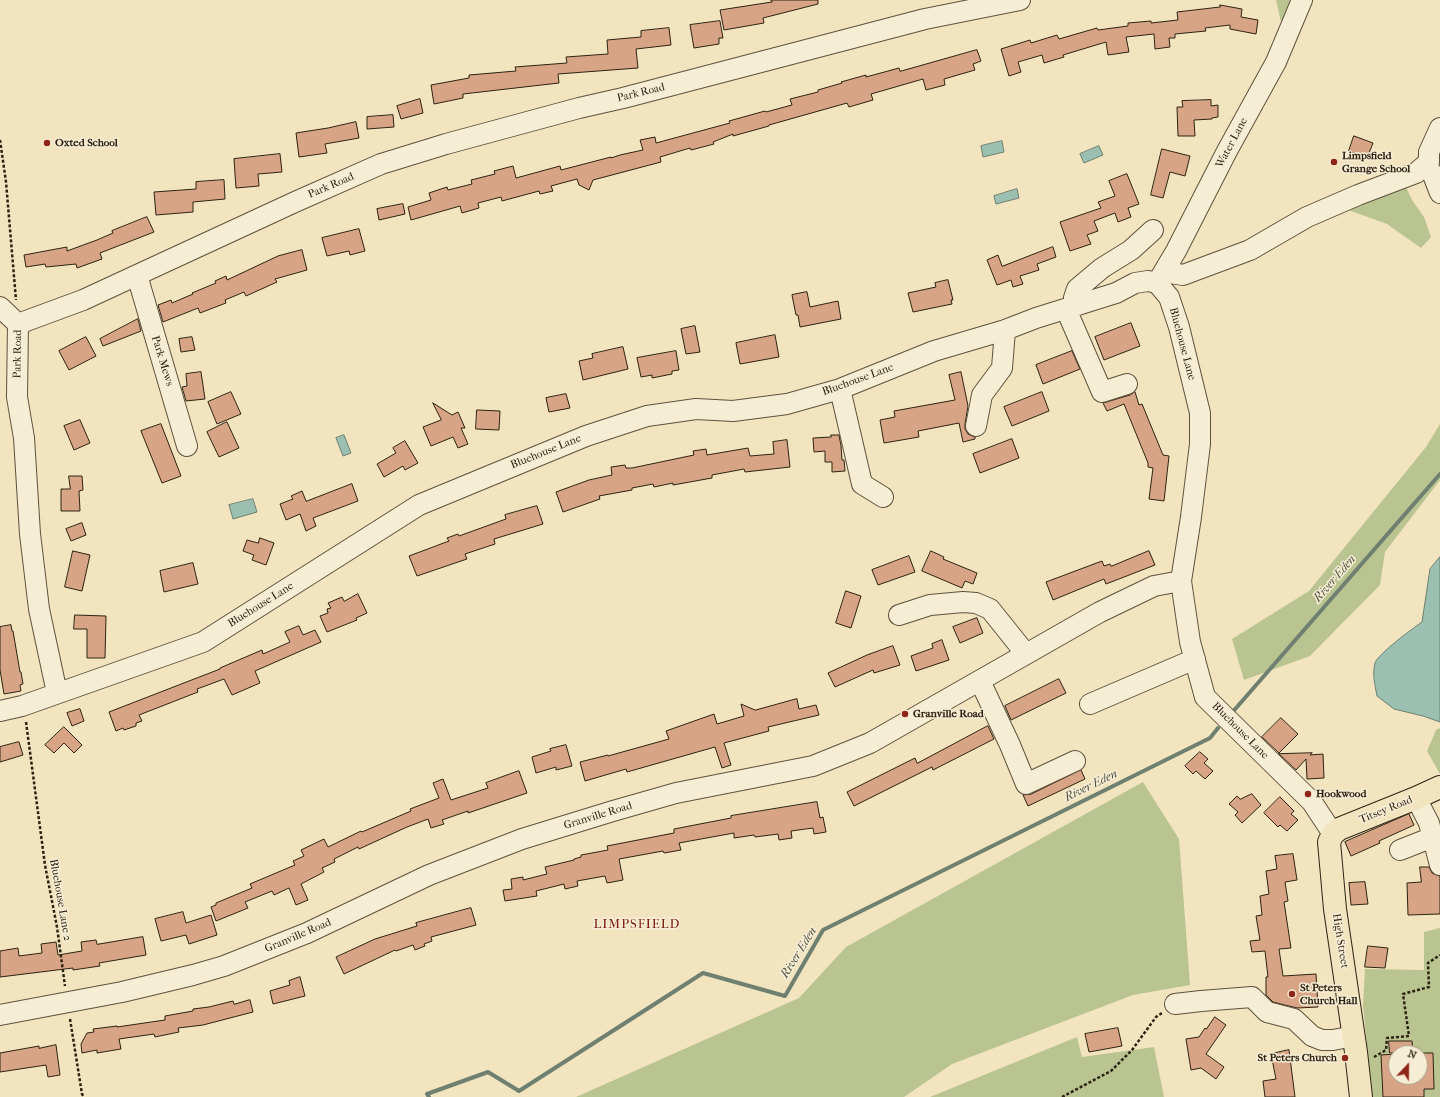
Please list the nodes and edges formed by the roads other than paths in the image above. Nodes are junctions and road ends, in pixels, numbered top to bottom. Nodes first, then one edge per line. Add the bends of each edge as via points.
1 (1020, 0) edge
2 (1302, 0) edge
3 (1440, 128) edge
4 (1432, 162) edge
5 (1440, 193) edge
6 (1153, 230) dead end
7 (137, 276) junction
8 (1161, 277) junction
9 (1072, 307) junction
10 (0, 308) edge
11 (18, 324) junction
12 (1005, 330) junction
13 (1127, 384) dead end
14 (840, 389) junction
15 (8, 398) edge
16 (976, 426) dead end
17 (187, 446) dead end
18 (883, 497) dead end
19 (1180, 581) junction
20 (899, 615) dead end
21 (1026, 654) junction
22 (1195, 659) junction
23 (980, 681) junction
24 (57, 693) junction
25 (1090, 704) dead end
26 (0, 711) edge
27 (1075, 761) dead end
28 (1440, 787) edge
29 (1416, 798) junction
30 (1334, 834) junction
31 (1433, 837) junction
32 (1400, 850) dead end
33 (1440, 865) edge
34 (1175, 1004) road end
35 (0, 1015) edge
36 (1354, 1036) junction
37 (1361, 1097) edge

1 - 7 street, Park Road via 918,21 579,108 381,164
2 - 8 street, Water Lane via 1276,62
3 - 4 street via 1429,152
4 - 5 street via 1433,175
4 - 8 street via 1416,173 1307,217 1250,250 1183,275
6 - 9 street via 1131,250 1102,268 1077,289
7 - 11 street, Park Road via 83,300
7 - 17 street, Park Mews
8 - 9 street, Bluehouse Lane via 1135,283 1116,293
8 - 19 street, Bluehouse Lane via 1179,327 1200,413 1200,444
9 - 12 street, Bluehouse Lane
9 - 13 street via 1102,392
10 - 11 street
11 - 15 street, Park Road
12 - 14 street, Bluehouse Lane via 934,351
12 - 16 street via 1002,368 982,395
14 - 18 street via 862,484
14 - 24 street, Bluehouse Lane via 788,404 733,411 696,409 646,416 586,436 418,505 203,642
15 - 24 street, Park Road via 24,438 27,506 39,609
19 - 21 street, Granville Road via 1154,586 1100,612
19 - 22 street, Bluehouse Lane
20 - 21 street via 930,605 976,603 990,609
21 - 23 street, Granville Road
22 - 25 street
22 - 30 street, Bluehouse Lane via 1204,697 1312,802
23 - 27 street via 1026,784
23 - 35 street, Granville Road via 870,743 813,766 676,793 522,839 429,876 307,933 224,966 158,984
24 - 26 street, Bluehouse Lane
28 - 29 main road, Titsey Road
29 - 30 main road, Titsey Road via 1339,829
29 - 31 street
30 - 36 main road, High Street via 1329,842 1335,909
31 - 32 street
31 - 33 street
34 - 36 street via 1252,997 1267,1012 1294,1019 1312,1036 1322,1040
36 - 37 main road, High Street

